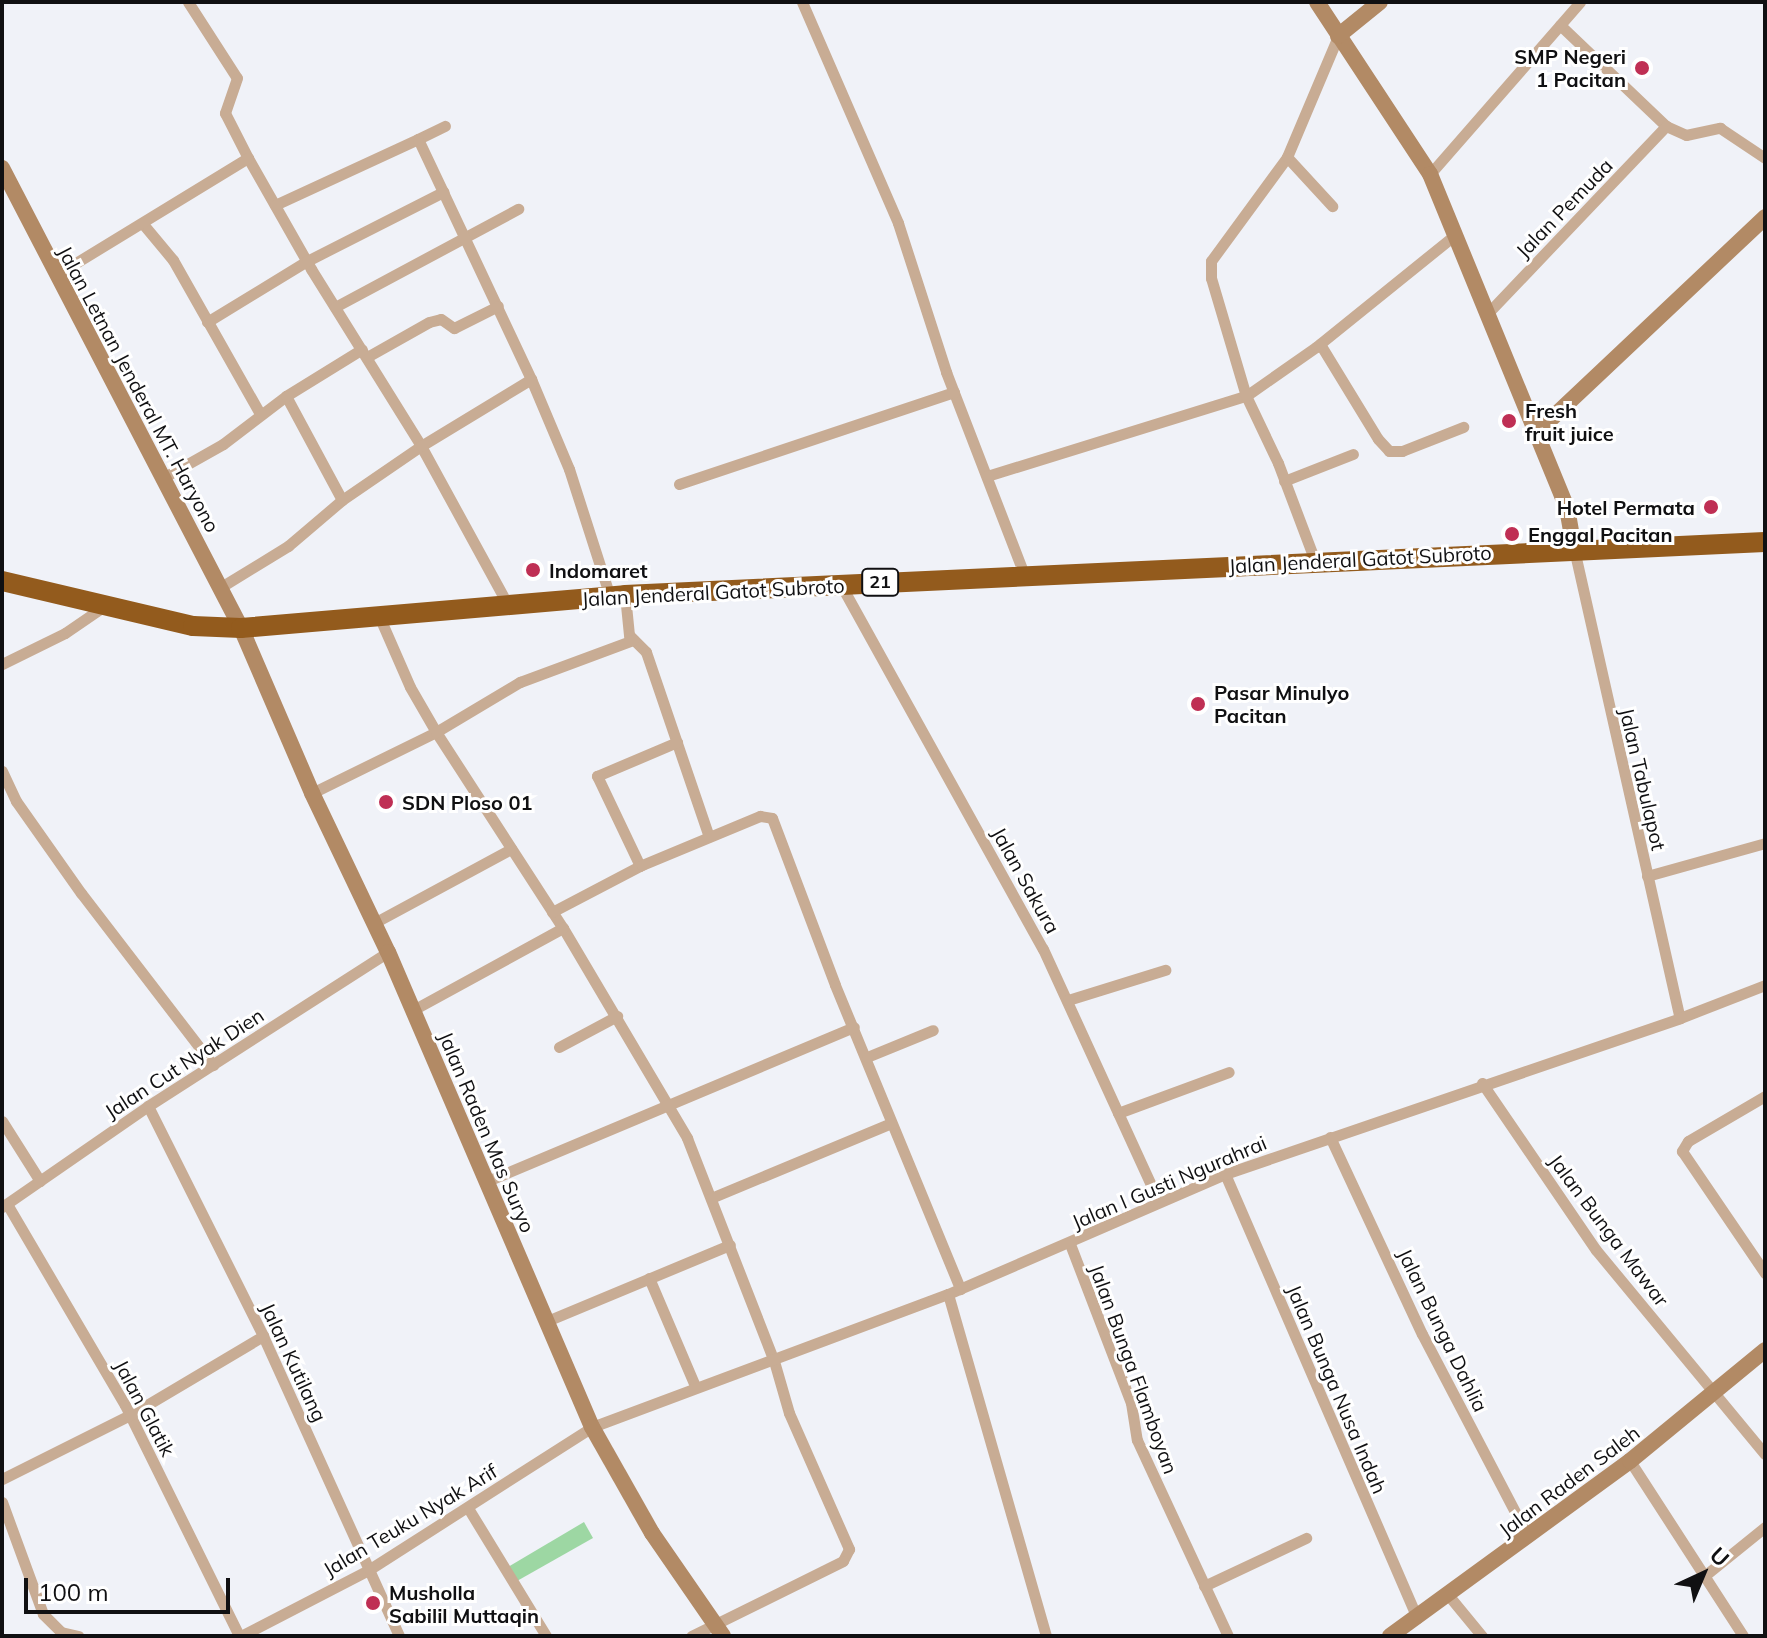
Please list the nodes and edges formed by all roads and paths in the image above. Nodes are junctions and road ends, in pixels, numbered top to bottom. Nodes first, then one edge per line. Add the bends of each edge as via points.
1 (188, 2) edge
2 (802, 2) edge
3 (1317, 2) edge
4 (1380, 2) edge
5 (1580, 2) edge
6 (1560, 25) junction
7 (1338, 36) junction
8 (445, 126) dead end
9 (1666, 126) junction
10 (418, 139) junction
11 (1287, 157) junction
12 (248, 158) junction
13 (1765, 158) edge
14 (2, 168) edge
15 (1430, 174) junction
16 (443, 192) junction
17 (275, 205) junction
18 (1332, 206) dead end
19 (518, 209) dead end
20 (1765, 217) edge
21 (143, 224) junction
22 (1456, 234) junction
23 (467, 237) junction
24 (307, 261) junction
25 (56, 275) junction
26 (498, 306) junction
27 (335, 307) junction
28 (1487, 314) junction
29 (207, 322) junction
30 (1320, 344) junction
31 (365, 353) junction
32 (531, 379) junction
33 (954, 392) junction
34 (286, 396) junction
35 (1246, 396) junction
36 (260, 414) junction
37 (1463, 427) dead end
38 (1534, 435) junction
39 (421, 446) junction
40 (1353, 454) dead end
41 (987, 476) junction
42 (161, 479) junction
43 (1284, 481) junction
44 (679, 484) dead end
45 (342, 500) junction
46 (1765, 542) edge
47 (1574, 548) junction
48 (1315, 561) junction
49 (1024, 574) junction
50 (2, 581) edge
51 (841, 585) junction
52 (221, 587) junction
53 (611, 587) junction
54 (508, 605) junction
55 (103, 607) junction
56 (379, 616) junction
57 (241, 628) junction
58 (633, 640) junction
59 (2, 664) edge
60 (436, 732) junction
61 (677, 742) junction
62 (2, 771) edge
63 (312, 793) junction
64 (709, 837) junction
65 (1765, 843) edge
66 (511, 849) junction
67 (640, 866) junction
68 (1647, 876) junction
69 (552, 912) junction
70 (374, 923) junction
71 (563, 928) junction
72 (388, 952) junction
73 (1165, 970) dead end
74 (1765, 985) edge
75 (1068, 1000) junction
76 (413, 1010) junction
77 (617, 1016) junction
78 (1680, 1018) junction
79 (854, 1027) junction
80 (933, 1030) dead end
81 (559, 1047) dead end
82 (867, 1057) junction
83 (213, 1065) junction
84 (1229, 1072) dead end
85 (1482, 1083) junction
86 (1765, 1096) edge
87 (669, 1102) junction
88 (148, 1106) junction
89 (1118, 1113) junction
90 (2, 1121) edge
91 (891, 1123) junction
92 (1330, 1137) junction
93 (1225, 1174) junction
94 (40, 1181) junction
95 (485, 1182) junction
96 (711, 1198) junction
97 (1159, 1202) junction
98 (4, 1206) edge
99 (1070, 1244) junction
100 (730, 1245) junction
101 (1765, 1273) edge
102 (649, 1278) junction
103 (954, 1292) junction
104 (547, 1321) junction
105 (263, 1336) junction
106 (1765, 1350) edge
107 (774, 1361) junction
108 (695, 1386) junction
109 (1713, 1393) junction
110 (130, 1415) junction
111 (592, 1427) junction
112 (1765, 1454) edge
113 (1630, 1461) junction
114 (2, 1479) edge
115 (2, 1502) edge
116 (468, 1508) junction
117 (1765, 1527) edge
118 (1528, 1537) junction
119 (1306, 1538) dead end
120 (370, 1569) junction
121 (1703, 1577) junction
122 (1204, 1586) junction
123 (1449, 1596) junction
124 (1417, 1618) junction
125 (718, 1630) edge
126 (79, 1636) edge
127 (240, 1636) edge
128 (399, 1636) edge
129 (546, 1636) edge
130 (691, 1636) edge
131 (1046, 1636) edge
132 (1228, 1636) edge
133 (1390, 1636) edge
134 (1482, 1636) edge
135 (1743, 1636) edge

1 - 12 street via 236,76 237,87 225,113
2 - 33 street via 898,223
3 - 7 street
4 - 7 street
5 - 6 street
6 - 9 street
6 - 15 street
7 - 11 street
7 - 15 street
8 - 10 street
9 - 13 street via 1686,135 1720,128
9 - 28 street, Jalan Pemuda
10 - 16 street
10 - 17 street
11 - 18 street
11 - 35 street via 1211,261 1211,278
12 - 17 street
12 - 21 street
14 - 25 street, Jalan Letnan Jenderal MT. Haryono
15 - 22 street
16 - 23 street
16 - 24 street
17 - 24 street
19 - 23 street
20 - 38 street
21 - 25 street
21 - 29 street via 173,260
22 - 28 street
22 - 30 street
23 - 26 street
23 - 27 street
24 - 27 street
24 - 29 street
25 - 42 street, Jalan Letnan Jenderal MT. Haryono
26 - 31 street via 456,328 441,319 429,322
26 - 32 street
27 - 31 street
28 - 38 street
29 - 36 street
30 - 35 street
30 - 37 street via 1389,451 1402,451
31 - 34 street
31 - 39 street
32 - 39 street
32 - 53 street
33 - 41 street
33 - 44 street
34 - 36 street
34 - 45 street
35 - 41 street
35 - 43 street
36 - 42 street via 223,444
38 - 47 street via 1567,508
39 - 45 street
39 - 54 street
40 - 43 street
41 - 49 street
42 - 52 street, Jalan Letnan Jenderal MT. Haryono
43 - 48 street
45 - 52 street via 288,546
46 - 47 highway, Jalan Jenderal Gatot Subroto / 21
47 - 48 highway, Jalan Jenderal Gatot Subroto / 21
47 - 68 street, Jalan Tabulapot
48 - 49 highway, Jalan Jenderal Gatot Subroto / 21
49 - 51 highway, Jalan Jenderal Gatot Subroto / 21
50 - 55 highway, Jalan Jenderal Gatot Subroto / 21
51 - 53 highway, Jalan Jenderal Gatot Subroto / 21
51 - 75 street, Jalan Sakura
52 - 57 street, Jalan Letnan Jenderal MT. Haryono
53 - 54 highway, Jalan Jenderal Gatot Subroto / 21
53 - 58 street
54 - 56 highway, Jalan Jenderal Gatot Subroto / 21
55 - 57 highway, Jalan Jenderal Gatot Subroto / 21 via 193,626
55 - 59 street
56 - 57 highway, Jalan Jenderal Gatot Subroto / 21
56 - 60 street
57 - 63 street, Jalan Raden Mas Suryo
58 - 60 street via 520,682
58 - 61 street via 646,652
60 - 63 street
60 - 66 street
61 - 64 street
61 - 67 street via 597,776
62 - 83 street via 16,801 81,893
63 - 70 street, Jalan Raden Mas Suryo
64 - 67 street
64 - 79 street via 760,816 772,818
65 - 68 street
66 - 69 street
66 - 70 street
67 - 69 street
68 - 78 street, Jalan Tabulapot
69 - 71 street
70 - 72 street, Jalan Raden Mas Suryo
71 - 76 street
71 - 77 street
72 - 76 street, Jalan Raden Mas Suryo
72 - 83 street, Jalan Cut Nyak Dien
73 - 75 street
74 - 78 street, Jalan I Gusti Ngurahrai
75 - 89 street, Jalan Sakura
76 - 95 street, Jalan Raden Mas Suryo
77 - 81 street
77 - 87 street
78 - 85 street, Jalan I Gusti Ngurahrai
79 - 82 street
79 - 87 street
80 - 82 street
82 - 91 street
83 - 88 street, Jalan Cut Nyak Dien
84 - 89 street
85 - 92 street, Jalan I Gusti Ngurahrai
85 - 109 street, Jalan Bunga Mawar via 1596,1250
86 - 101 street via 1688,1141 1682,1151
87 - 95 street
87 - 96 street
88 - 94 street, Jalan Cut Nyak Dien
88 - 105 street, Jalan Kutilang
89 - 97 street, Jalan Sakura
90 - 94 street
91 - 96 street
91 - 103 street
92 - 93 street, Jalan I Gusti Ngurahrai
92 - 118 street, Jalan Bunga Dahlia via 1422,1334
93 - 97 street, Jalan I Gusti Ngurahrai
93 - 124 street, Jalan Bunga Nusa Indah
94 - 98 street, Jalan Cut Nyak Dien
95 - 104 street, Jalan Raden Mas Suryo
96 - 100 street
97 - 99 street, Jalan I Gusti Ngurahrai
98 - 110 street, Jalan Glatik
99 - 103 street, Jalan I Gusti Ngurahrai
99 - 122 street, Jalan Bunga Flamboyan via 1131,1403 1137,1440
100 - 102 street
100 - 107 street
102 - 104 street
102 - 108 street
103 - 107 street, Jalan I Gusti Ngurahrai
103 - 131 street
104 - 111 street, Jalan Raden Mas Suryo
105 - 110 street
105 - 120 street, Jalan Kutilang
106 - 109 street, Jalan Raden Saleh
107 - 108 street, Jalan I Gusti Ngurahrai
107 - 125 street via 789,1413 849,1549 843,1561
108 - 111 street, Jalan I Gusti Ngurahrai
109 - 112 street, Jalan Bunga Mawar
109 - 113 street, Jalan Raden Saleh
110 - 114 street
110 - 127 street, Jalan Glatik
111 - 116 street, Jalan Teuku Nyak Arif
111 - 125 street, Jalan Raden Mas Suryo via 652,1533
113 - 118 street, Jalan Raden Saleh
113 - 121 street
115 - 126 street via 43,1614 61,1632
116 - 120 street, Jalan Teuku Nyak Arif
116 - 129 street
117 - 121 street
118 - 123 street, Jalan Raden Saleh
119 - 122 street
120 - 127 street, Jalan Teuku Nyak Arif
120 - 128 street, Jalan Kutilang
121 - 135 street
122 - 132 street, Jalan Bunga Flamboyan
123 - 124 street, Jalan Raden Saleh
123 - 134 street
124 - 133 street, Jalan Raden Saleh
125 - 130 street

